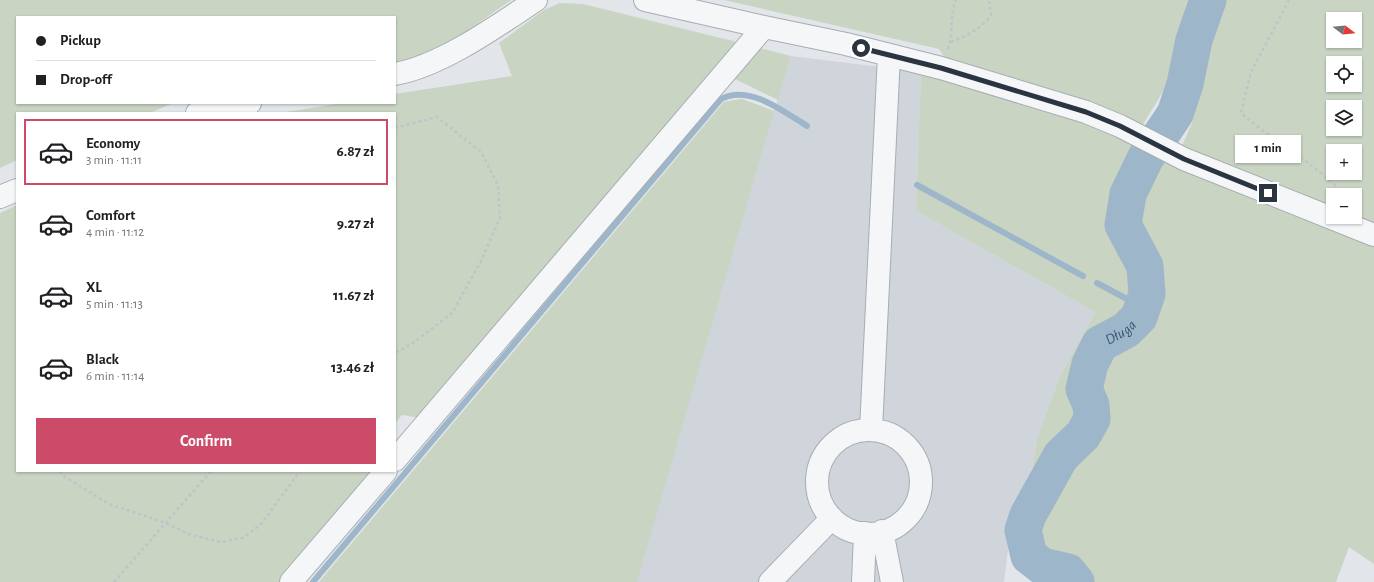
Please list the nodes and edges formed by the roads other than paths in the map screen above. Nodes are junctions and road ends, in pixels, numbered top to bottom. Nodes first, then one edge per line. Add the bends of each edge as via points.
1 (536, 0) edge
2 (645, 0) edge
3 (764, 27) junction
4 (889, 55) junction
5 (396, 74) edge
6 (245, 104) edge
7 (203, 112) edge
8 (16, 190) edge
9 (0, 197) edge
10 (1374, 235) edge
11 (871, 430) junction
12 (396, 459) edge
13 (385, 472) edge
14 (832, 518) junction
15 (874, 532) junction
16 (291, 582) edge
17 (770, 582) edge
18 (863, 582) edge
19 (892, 582) edge

1 - 5 street via 496,27 439,59
2 - 3 street
3 - 4 street
3 - 12 street
4 - 10 street via 1086,112 1120,126 1184,159
4 - 11 street
6 - 7 street
8 - 9 street
11 - 14 street via 859,430 843,436 830,447 821,462 817,478 819,495
11 - 15 street via 893,435 906,445 916,460 921,476 920,494 913,509 902,522
13 - 16 street
14 - 15 street via 853,531
14 - 17 street
15 - 18 street
15 - 19 street

